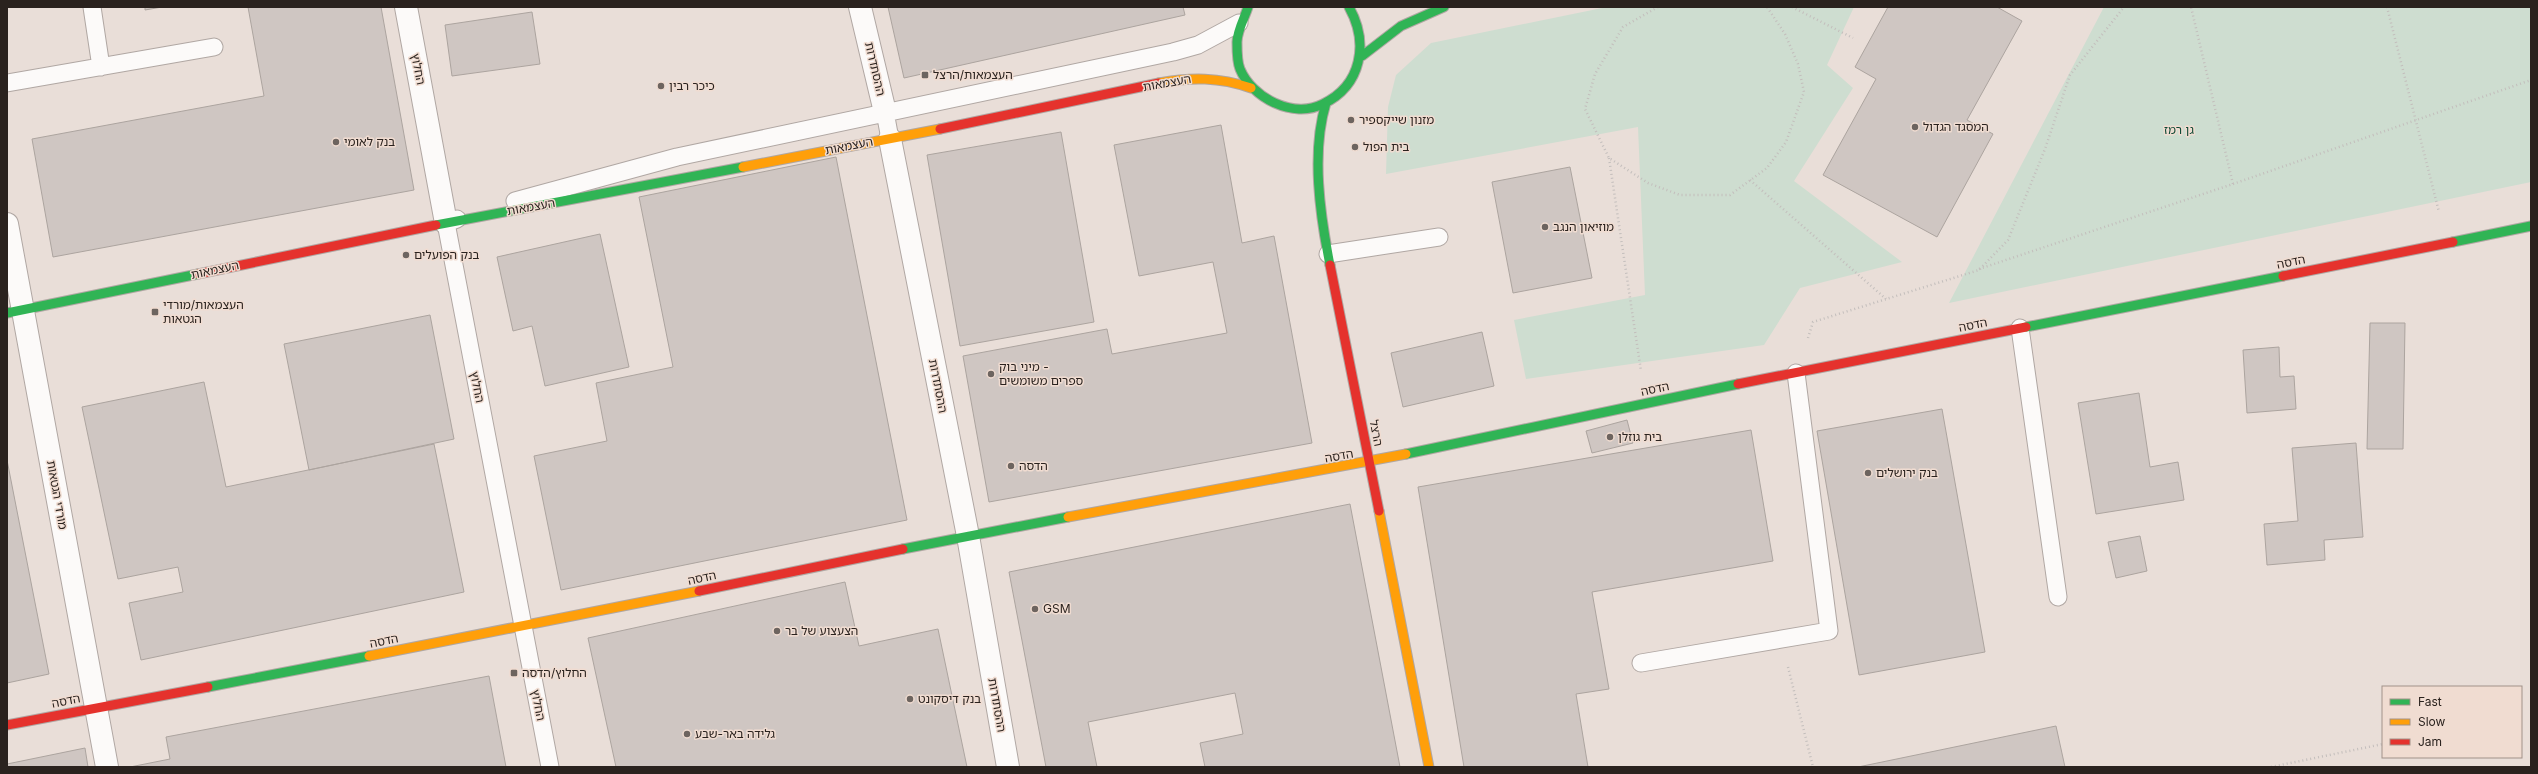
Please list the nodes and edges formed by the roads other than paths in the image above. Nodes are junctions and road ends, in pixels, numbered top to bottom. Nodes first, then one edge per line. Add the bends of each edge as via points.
1 (92, 7) edge
2 (406, 7) edge
3 (860, 7) edge
4 (1248, 7) edge
5 (1349, 7) edge
6 (1444, 7) edge
7 (1239, 24) junction
8 (214, 47) dead end
9 (1362, 56) junction
10 (101, 67) junction
11 (7, 83) edge
12 (1251, 88) junction
13 (1326, 103) junction
14 (885, 112) junction
15 (890, 138) junction
16 (446, 223) junction
17 (7, 224) edge
18 (2531, 226) edge
19 (1439, 237) dead end
20 (1328, 254) junction
21 (15, 311) edge
22 (2020, 328) junction
23 (1796, 373) junction
24 (1369, 462) junction
25 (968, 536) junction
26 (2058, 597) dead end
27 (523, 627) junction
28 (1641, 663) dead end
29 (96, 707) junction
30 (7, 725) edge
31 (107, 767) edge
32 (550, 767) edge
33 (1008, 767) edge
34 (1429, 767) edge

1 - 10 lane
2 - 16 street, החלוץ
3 - 14 street, ההסתדרות
4 - 7 street
5 - 9 street via 1357,19 1362,37
6 - 9 street via 1401,26
7 - 12 street via 1235,40 1236,58
7 - 14 lane, העצמאות via 1198,46
8 - 10 lane
9 - 13 street via 1356,75 1343,92
10 - 11 lane
12 - 13 street via 1263,99 1278,106 1311,109
12 - 15 street, העצמאות via 1220,78 1204,76 1180,79
13 - 20 street, הרצל via 1321,119 1317,161
14 - 15 lane, ההסתדרות
14 - 16 lane, העצמאות via 677,157 558,188
15 - 16 street, העצמאות
15 - 25 street, ההסתדרות
16 - 21 street, העצמאות
16 - 27 lane, החלוץ
17 - 21 street, מורדי הגטאות
18 - 22 street, הדסה
19 - 20 lane
20 - 24 street, הרצל
21 - 29 street, מורדי הגטאות
22 - 23 street, הדסה
22 - 26 lane
23 - 24 street, הדסה
23 - 28 lane via 1829,631
24 - 25 street, הדסה
24 - 34 street, הרצל
25 - 27 street, הדסה
25 - 33 street, ההסתדרות
27 - 29 street, הדסה
27 - 32 lane, החלוץ
29 - 30 street, הדסה
29 - 31 street, מורדי הגטאות

